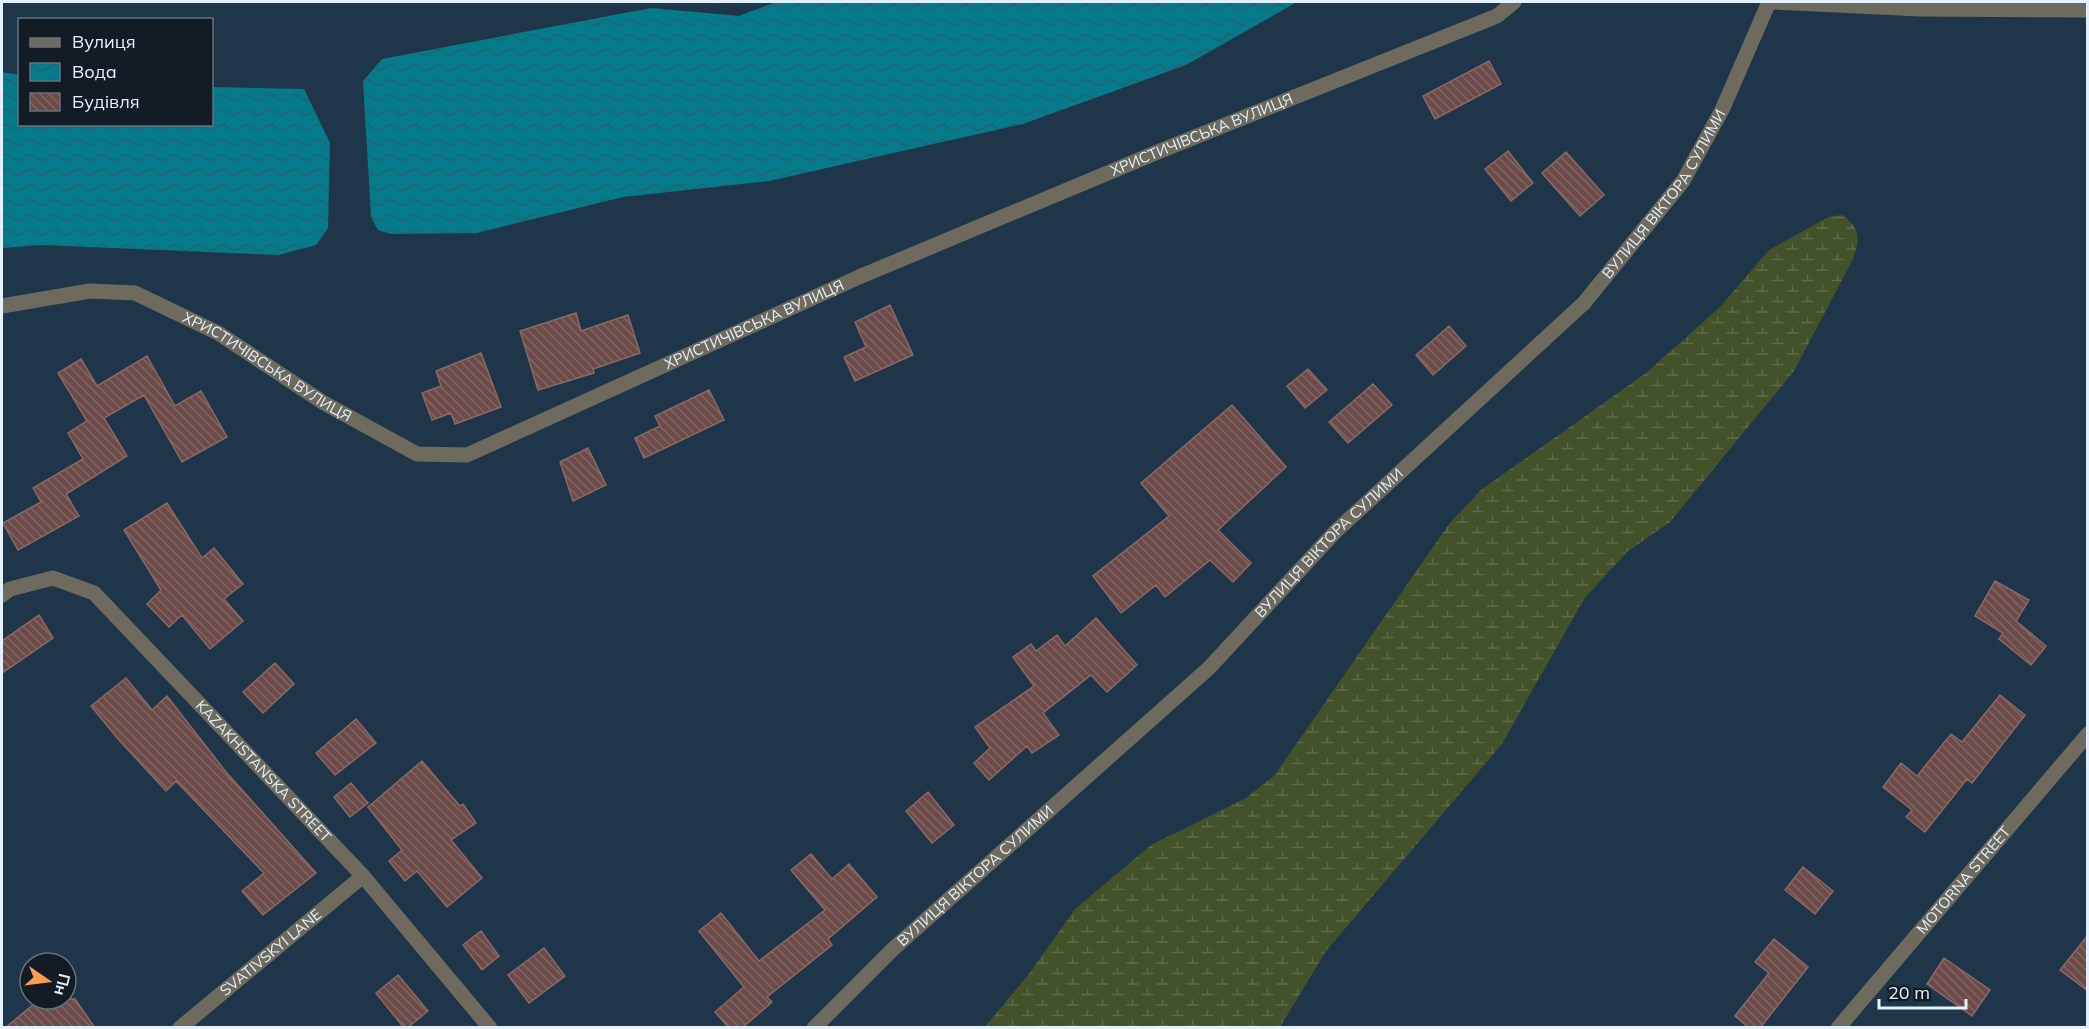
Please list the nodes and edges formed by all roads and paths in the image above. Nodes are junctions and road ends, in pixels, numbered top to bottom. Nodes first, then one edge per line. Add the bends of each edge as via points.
1 (1514, 2) edge
2 (1769, 2) edge
3 (1774, 2) edge
4 (2088, 10) edge
5 (2, 306) edge
6 (2, 595) edge
7 (2088, 734) edge
8 (363, 876) junction
9 (180, 1028) edge
10 (490, 1028) edge
11 (814, 1028) edge
12 (1838, 1028) edge

1 - 5 street, ХРИСТИЧІВСЬКА ВУЛИЦЯ via 1497,16 859,277 467,455 417,454 324,403 218,333 135,293 90,291
2 - 11 street, ВУЛИЦЯ ВІКТОРА СУЛИМИ via 1722,110 1683,180 1584,303 1335,532 1209,668 893,949
3 - 4 street via 1920,9
6 - 8 street, KAZAKHSTANSKA STREET via 10,589 53,578 94,593
7 - 12 street, MOTORNA STREET
8 - 9 street, SVATIVSKYI LANE
8 - 10 street, KAZAKHSTANSKA STREET

